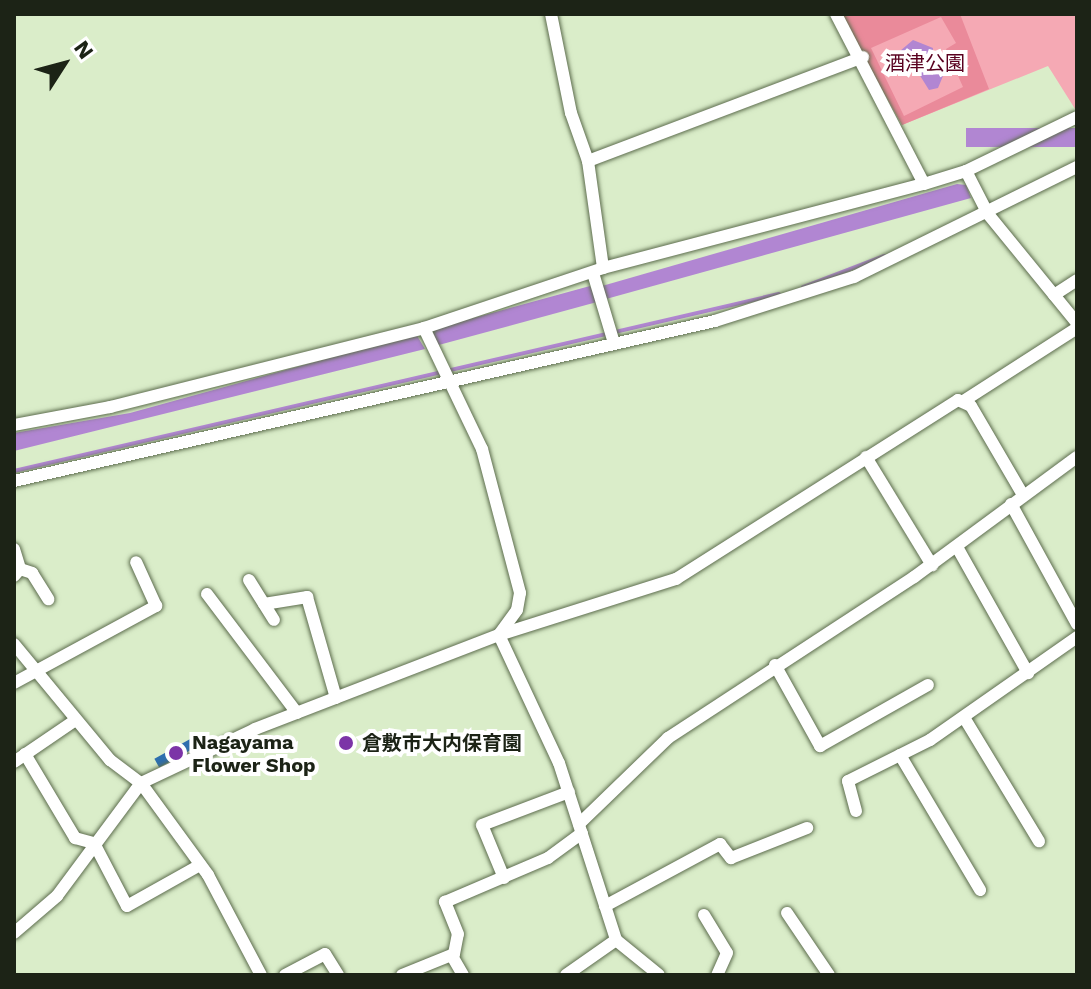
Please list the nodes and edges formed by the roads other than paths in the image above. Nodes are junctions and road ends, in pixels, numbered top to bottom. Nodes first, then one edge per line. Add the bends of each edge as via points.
1 (551, 14) edge
2 (836, 14) edge
3 (863, 57) junction
4 (1077, 117) edge
5 (588, 161) junction
6 (1077, 167) edge
7 (968, 174) junction
8 (924, 184) junction
9 (986, 211) junction
10 (598, 276) junction
11 (1077, 280) edge
12 (1054, 295) junction
13 (1077, 326) edge
14 (424, 328) junction
15 (614, 343) junction
16 (444, 380) junction
17 (965, 400) junction
18 (14, 425) edge
19 (866, 457) junction
20 (1077, 457) edge
21 (14, 481) edge
22 (1023, 495) junction
23 (1011, 504) junction
24 (957, 547) junction
25 (14, 549) edge
26 (136, 562) dead end
27 (932, 565) junction
28 (17, 573) edge
29 (249, 580) dead end
30 (207, 594) dead end
31 (48, 599) dead end
32 (264, 604) junction
33 (274, 620) dead end
34 (1077, 624) edge
35 (499, 635) junction
36 (1077, 637) edge
37 (14, 644) edge
38 (775, 665) junction
39 (32, 668) junction
40 (1028, 673) junction
41 (14, 683) edge
42 (928, 685) dead end
43 (336, 698) junction
44 (297, 713) junction
45 (965, 719) junction
46 (74, 721) junction
47 (25, 754) junction
48 (900, 755) junction
49 (14, 762) edge
50 (141, 783) junction
51 (569, 792) junction
52 (856, 811) dead end
53 (807, 828) dead end
54 (581, 829) junction
55 (1039, 841) dead end
56 (94, 843) junction
57 (200, 865) junction
58 (504, 878) junction
59 (980, 890) dead end
60 (605, 906) junction
61 (787, 913) dead end
62 (704, 915) dead end
63 (15, 931) edge
64 (616, 940) junction
65 (452, 956) junction
66 (261, 975) edge
67 (285, 975) edge
68 (338, 975) edge
69 (402, 975) edge
70 (463, 975) edge
71 (566, 975) edge
72 (659, 975) edge
73 (717, 975) edge
74 (829, 975) edge

1 - 5 street via 571,113
2 - 3 street
3 - 5 street
3 - 8 street
4 - 7 street
5 - 10 street
6 - 9 street
7 - 8 street
7 - 9 street
8 - 10 street
9 - 12 street
9 - 15 street via 854,277 715,321
10 - 14 street
10 - 15 street
11 - 12 street
12 - 13 street
13 - 17 street
14 - 16 street
14 - 18 street via 110,407
15 - 16 street
16 - 21 street
16 - 35 street via 482,449 520,593 517,610
17 - 19 street
17 - 22 street
19 - 27 street
19 - 35 street via 676,579
20 - 22 street
22 - 23 street
23 - 24 street
23 - 34 street
24 - 27 street
24 - 40 street
25 - 28 street
26 - 39 street via 156,606
27 - 38 street
28 - 31 street via 32,573
29 - 32 street
30 - 44 street
32 - 33 street
32 - 43 street via 307,597
35 - 43 street
35 - 51 street
36 - 40 street
37 - 39 street
38 - 42 street via 820,746
38 - 54 street via 668,738
39 - 41 street
39 - 46 street
40 - 45 street
43 - 44 street
44 - 50 street
45 - 48 street
45 - 55 street
46 - 47 street
46 - 50 street
47 - 49 street
47 - 56 street via 75,838
48 - 52 street via 848,781
48 - 59 street
50 - 56 street
50 - 57 street
51 - 54 street
51 - 58 street via 482,825
53 - 60 street via 731,858 720,844
54 - 58 street
54 - 60 street
56 - 57 street via 127,906
56 - 63 street via 57,896
57 - 66 street
58 - 65 street via 445,902 459,944
60 - 64 street
61 - 74 street
62 - 73 street via 727,953
64 - 71 street
64 - 72 street
65 - 69 street
65 - 70 street
67 - 68 street via 325,954

